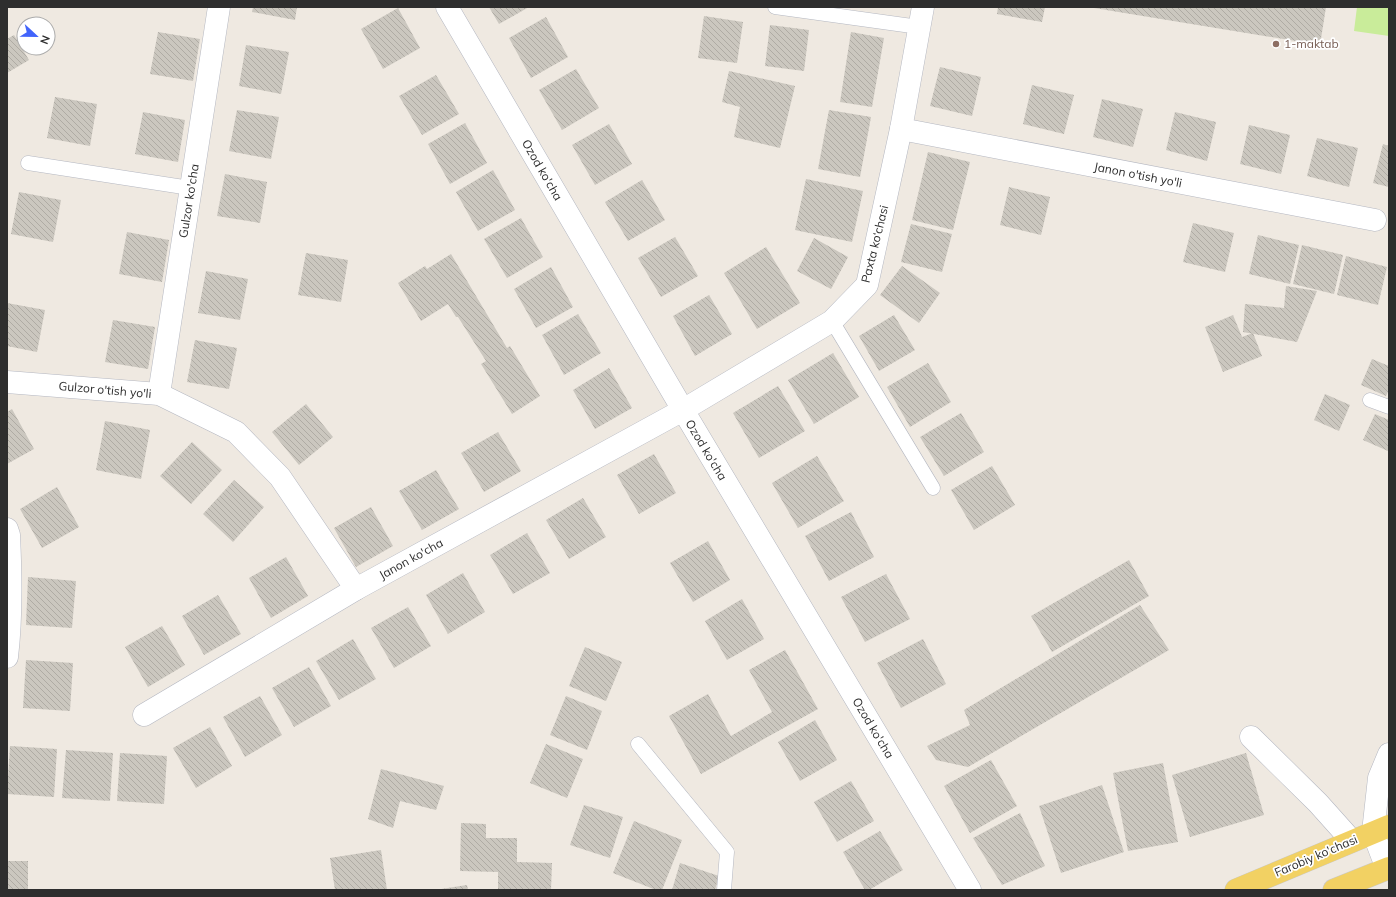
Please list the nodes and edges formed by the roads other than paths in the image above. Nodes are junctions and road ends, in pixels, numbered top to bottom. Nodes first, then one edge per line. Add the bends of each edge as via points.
1 (219, 7) edge
2 (447, 7) edge
3 (775, 7) edge
4 (921, 17) edge
5 (901, 129) junction
6 (28, 163) dead end
7 (190, 188) junction
8 (1375, 220) dead end
9 (832, 321) junction
10 (7, 382) edge
11 (159, 394) junction
12 (1370, 400) dead end
13 (1389, 407) edge
14 (682, 410) junction
15 (933, 488) dead end
16 (7, 529) edge
17 (356, 589) junction
18 (7, 657) edge
19 (144, 715) dead end
20 (1251, 737) dead end
21 (638, 744) dead end
22 (1389, 754) edge
23 (1381, 829) edge
24 (1352, 841) junction
25 (1388, 868) edge
26 (724, 890) edge
27 (970, 890) edge
28 (1236, 890) edge
29 (1334, 890) edge

1 - 7 street, Gulzor ko'cha
2 - 14 street, Ozod ko'cha
3 - 4 lane
4 - 5 street, Paxta ko‘chasi
5 - 8 street, Janon o'tish yo'li
5 - 9 street, Paxta ko‘chasi via 867,285
6 - 7 lane
7 - 11 street, Gulzor ko'cha
9 - 14 street, Paxta ko‘chasi
9 - 15 lane
10 - 11 street, Gulzor o'tish yo'li
11 - 17 street, Gulzor o'tish yo'li via 236,432 280,477
12 - 13 lane
14 - 17 street, Janon ko'cha
14 - 27 street, Ozod ko'cha
16 - 18 street via 12,587
17 - 19 street, Janon ko'cha
20 - 24 street via 1318,803
21 - 26 lane via 727,852
22 - 23 street, Farobiy ko'chasi via 1379,778
23 - 24 main road, Farobiy ko'chasi
23 - 25 street
24 - 28 main road, Farobiy ko'chasi
25 - 29 main road

